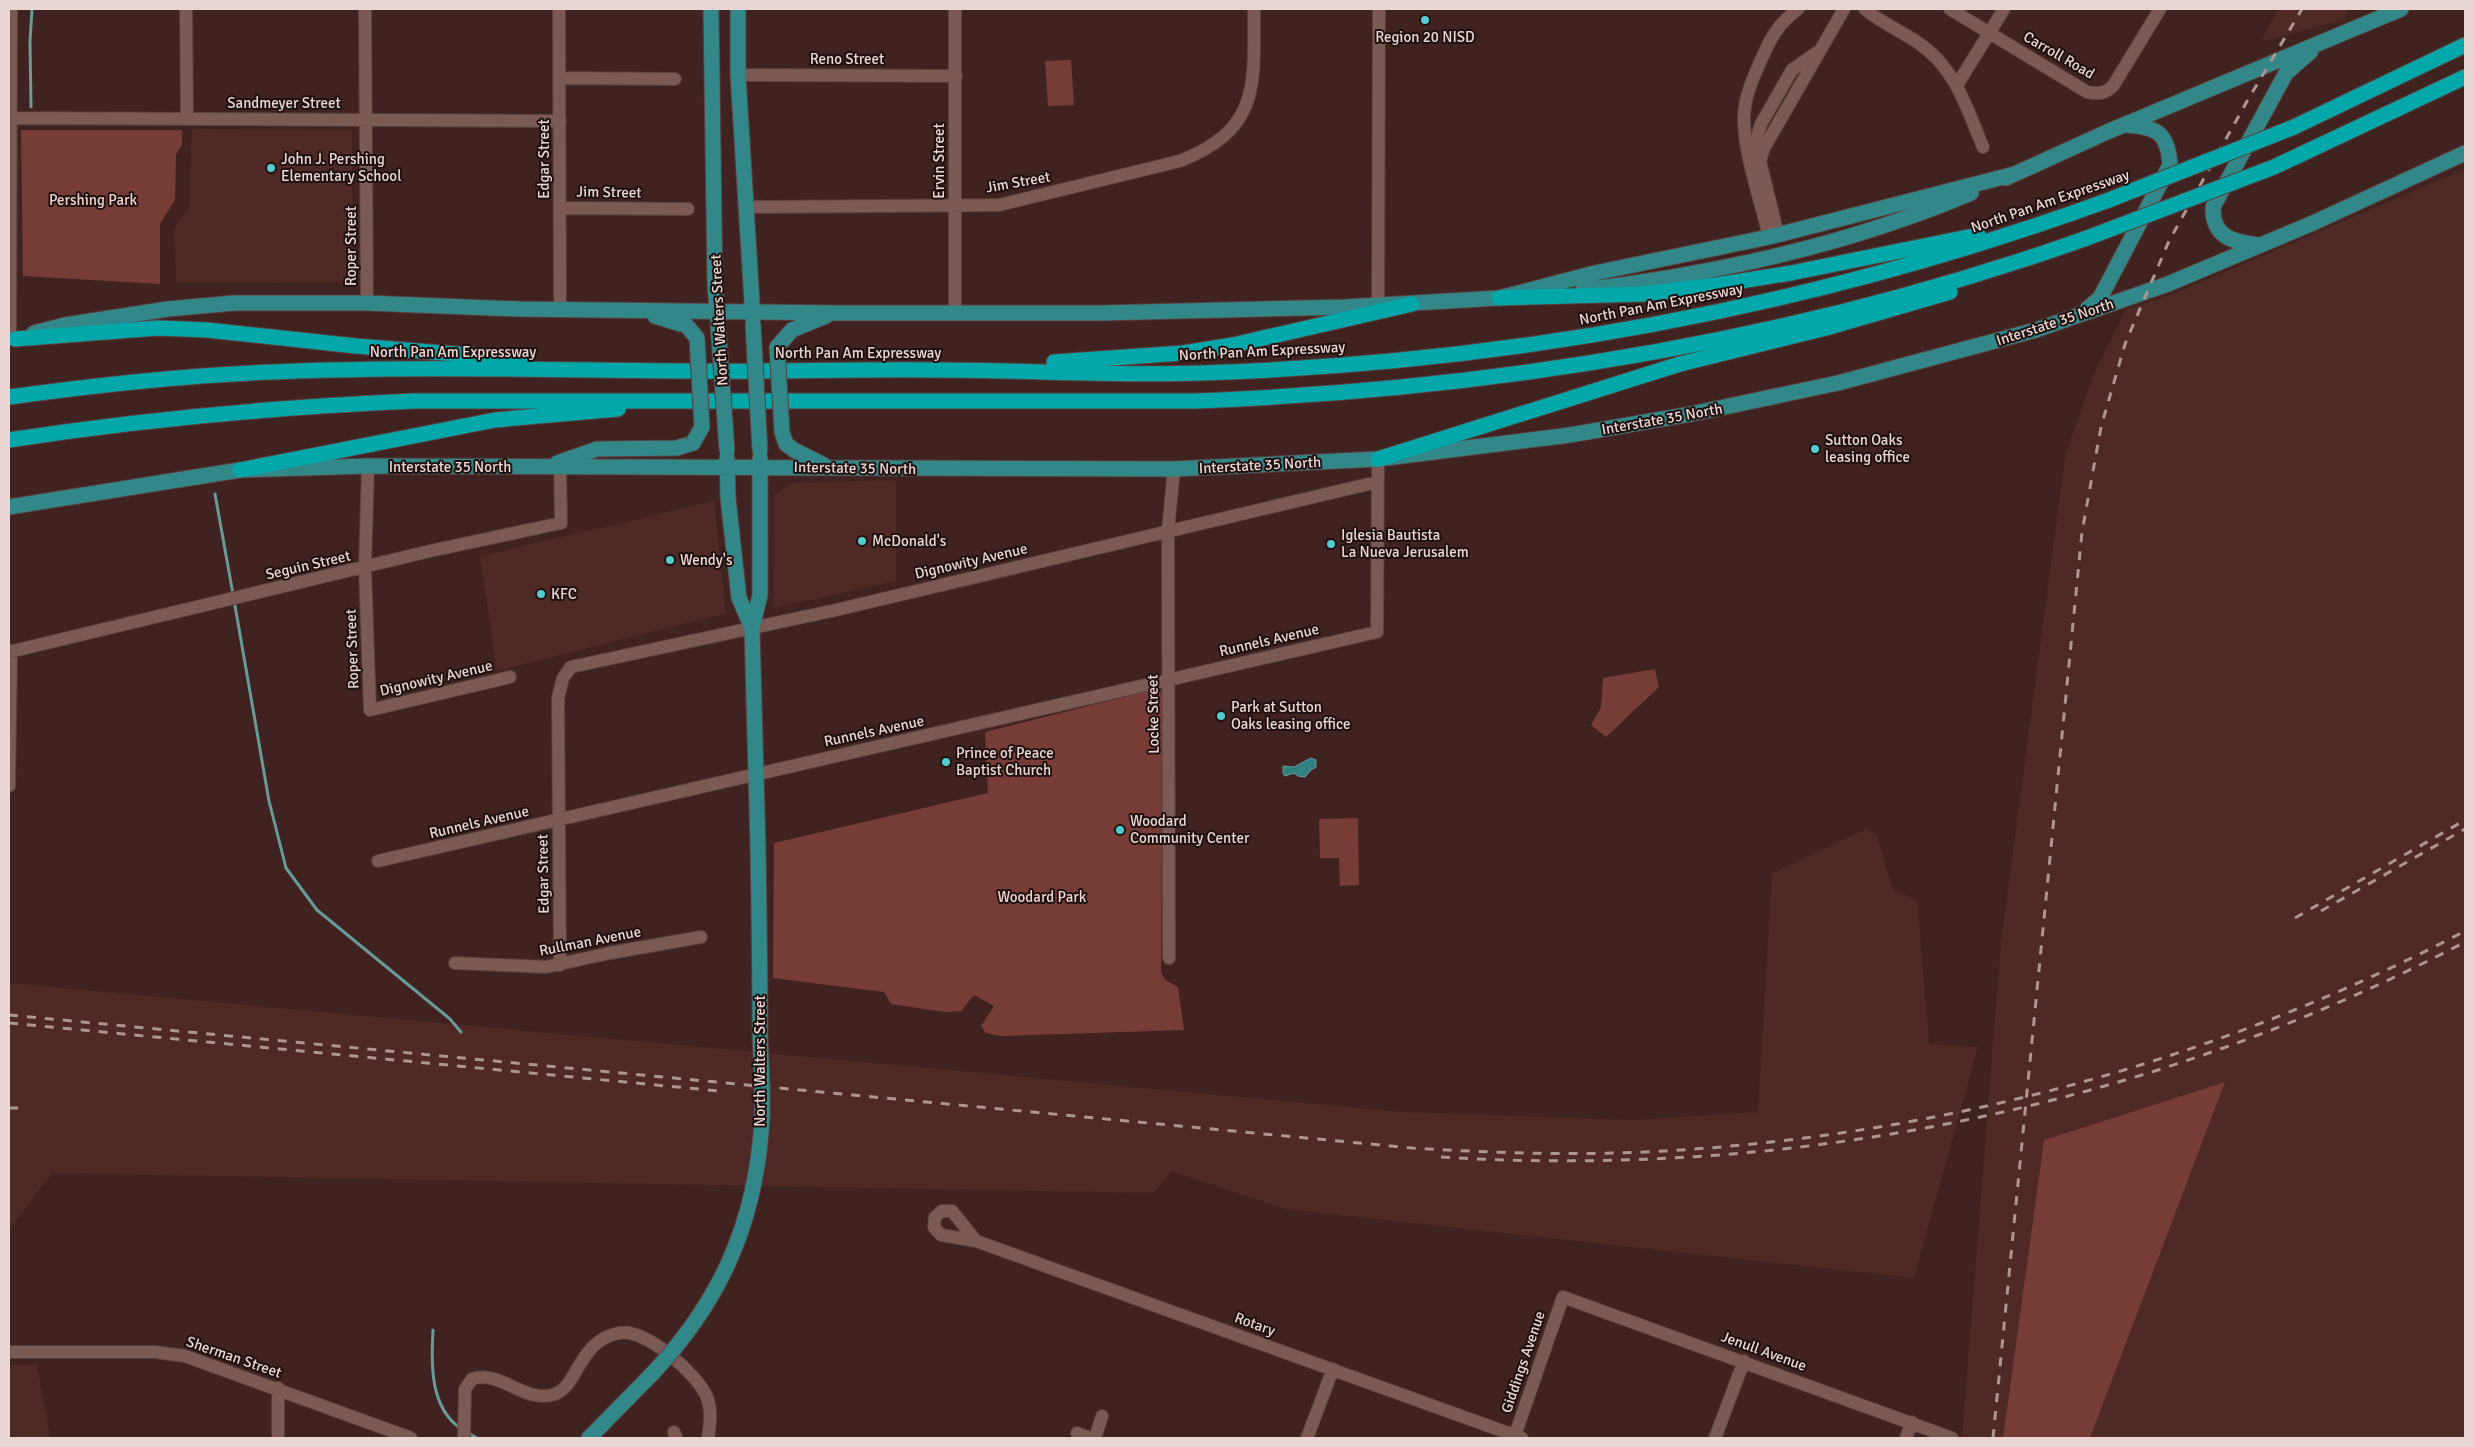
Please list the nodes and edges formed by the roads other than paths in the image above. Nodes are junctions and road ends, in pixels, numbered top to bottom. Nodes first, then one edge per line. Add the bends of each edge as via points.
1 (12, 9) edge
2 (186, 9) edge
3 (365, 9) edge
4 (559, 9) edge
5 (711, 9) edge
6 (738, 9) edge
7 (955, 9) edge
8 (1254, 9) edge
9 (1379, 9) edge
10 (1798, 9) edge
11 (1843, 9) edge
12 (1950, 9) edge
13 (2004, 9) edge
14 (2160, 9) edge
15 (2401, 9) edge
16 (1867, 10) edge
17 (1989, 33) junction
18 (2320, 43) junction
19 (2465, 45) edge
20 (738, 75) junction
21 (956, 76) junction
22 (2465, 77) edge
23 (560, 78) junction
24 (676, 79) dead end
25 (1957, 85) junction
26 (10, 118) edge
27 (187, 119) junction
28 (366, 120) junction
29 (560, 121) junction
30 (2124, 124) junction
31 (1983, 148) dead end
32 (2465, 152) edge
33 (2015, 174) junction
34 (955, 206) junction
35 (747, 207) junction
36 (560, 208) junction
37 (688, 209) dead end
38 (2074, 212) junction
39 (1774, 236) junction
40 (2258, 245) junction
41 (2009, 265) junction
42 (10, 297) edge
43 (1499, 298) junction
44 (367, 303) junction
45 (1412, 304) junction
46 (1378, 306) junction
47 (560, 309) junction
48 (623, 310) junction
49 (837, 312) junction
50 (955, 313) junction
51 (2082, 314) junction
52 (718, 317) junction
53 (753, 317) junction
54 (11, 339) edge
55 (933, 370) junction
56 (692, 371) junction
57 (9, 397) edge
58 (688, 401) junction
59 (9, 440) edge
60 (1378, 459) junction
61 (368, 466) junction
62 (553, 467) junction
63 (726, 467) junction
64 (760, 467) junction
65 (828, 467) junction
66 (1174, 469) junction
67 (240, 470) junction
68 (1377, 482) junction
69 (9, 507) edge
70 (1168, 530) junction
71 (366, 568) junction
72 (752, 628) junction
73 (10, 652) edge
74 (571, 667) joint
75 (510, 677) dead end
76 (1169, 679) junction
77 (370, 710) joint
78 (758, 773) junction
79 (9, 786) edge
80 (558, 820) junction
81 (378, 862) dead end
82 (701, 937) dead end
83 (1169, 958) dead end
84 (455, 963) dead end
85 (560, 965) junction
86 (976, 1241) dead end
87 (1563, 1297) joint
88 (9, 1352) edge
89 (1744, 1361) junction
90 (1333, 1369) junction
91 (278, 1388) junction
92 (1102, 1416) dead end
93 (1912, 1422) junction
94 (1077, 1433) dead end
95 (1517, 1437) edge
96 (278, 1438) edge
97 (411, 1438) edge
98 (464, 1438) edge
99 (589, 1438) edge
100 (708, 1438) edge
101 (1090, 1438) edge
102 (1095, 1438) edge
103 (1307, 1438) edge
104 (1715, 1438) edge
105 (1906, 1438) edge
106 (1952, 1438) edge

1 - 26 street
2 - 27 street
3 - 28 street, Roper Street
4 - 23 street, Edgar Street
5 - 52 main road, North Walters Street
6 - 20 main road, North Walters Street
7 - 21 street, Ervin Street
8 - 34 street, Jim Street via 1252,86 1244,111 1235,126 1205,151 1180,161 1024,200
9 - 46 street
10 - 39 street via 1781,22 1768,43 1750,86 1744,117 1746,142
11 - 16 street
11 - 39 street via 1820,50 1792,70 1761,124 1757,138
12 - 17 street
13 - 17 street
14 - 17 street, Carroll Road via 2113,86 2098,94 2087,92
15 - 18 main road
16 - 25 street via 1922,45 1944,65
17 - 25 street
18 - 30 main road
18 - 40 main road via 2286,73 2213,207 2212,218 2218,230 2228,238
19 - 38 highway, North Pan Am Expressway, bridge via 2294,127
20 - 21 street, Reno Street
20 - 35 main road, North Walters Street
21 - 34 street, Ervin Street
22 - 41 highway, bridge via 2274,167
23 - 24 street
23 - 29 street, Edgar Street
25 - 31 street
26 - 27 street, Sandmeyer Street
26 - 42 street
27 - 28 street, Sandmeyer Street
28 - 29 street, Sandmeyer Street
28 - 44 street, Roper Street
29 - 36 street, Edgar Street
30 - 33 main road
30 - 51 main road via 2150,127 2165,139 2170,164 2100,298
32 - 40 main road, Interstate 35 North
33 - 39 main road
33 - 43 main road via 1925,212 1753,262 1644,282
34 - 35 street, Jim Street
34 - 50 street, Ervin Street
35 - 53 main road, North Walters Street
36 - 37 street, Jim Street
36 - 47 street, Edgar Street
38 - 43 highway via 1925,247 1716,286 1643,294
38 - 55 highway, North Pan Am Expressway via 1926,260 1790,296 1721,312 1560,340 1371,363 1206,373
39 - 43 main road via 1596,273
40 - 51 main road, Interstate 35 North via 2168,284
41 - 58 highway via 1889,300 1730,339 1574,367 1413,387 1196,401
41 - 60 highway via 1956,290 1920,302 1680,364
42 - 54 street
43 - 45 main road
44 - 47 main road
44 - 54 main road via 208,305 65,325
45 - 46 main road
45 - 55 highway via 1242,343 1183,353
46 - 50 main road via 1120,313
47 - 48 main road
48 - 52 main road
48 - 62 main road, bridge via 687,326 697,338 702,427 693,443 677,448 597,449
49 - 50 main road
49 - 53 main road
49 - 65 main road, bridge via 792,330 777,347 782,432 786,444
51 - 60 main road, Interstate 35 North via 1838,384 1570,436
52 - 53 main road
52 - 63 main road, North Walters Street, bridge
53 - 64 main road, North Walters Street, bridge
54 - 56 highway via 158,328 207,330 473,356
55 - 56 highway, North Pan Am Expressway
56 - 57 highway, North Pan Am Expressway via 442,368 277,371 141,381
58 - 59 highway via 498,399 342,404 174,417
58 - 67 highway via 495,420
60 - 66 main road, Interstate 35 North
60 - 68 street
61 - 62 main road, Interstate 35 North
61 - 67 main road, Interstate 35 North
61 - 71 street, Roper Street
62 - 63 main road, Interstate 35 North
62 - 71 street, Seguin Street via 561,523
63 - 64 main road, Interstate 35 North
63 - 72 main road, North Walters Street via 739,598
64 - 65 main road, Interstate 35 North
64 - 72 main road, North Walters Street via 760,595
65 - 66 main road, Interstate 35 North
66 - 70 street, Locke Street
67 - 69 main road, Interstate 35 North
68 - 70 street, Dignowity Avenue
68 - 76 street, Runnels Avenue via 1377,632
70 - 72 street, Dignowity Avenue
70 - 76 street, Locke Street
71 - 73 street, Seguin Street
71 - 77 street, Roper Street
72 - 74 street, Dignowity Avenue
72 - 78 main road, North Walters Street
73 - 79 street
74 - 80 street, Edgar Street via 558,698
75 - 77 street, Dignowity Avenue
76 - 78 street, Runnels Avenue
76 - 83 street, Locke Street
78 - 80 street, Runnels Avenue
78 - 99 main road, North Walters Street, bridge via 762,1110 754,1189 746,1223 710,1301 677,1347
80 - 81 street, Runnels Avenue
80 - 85 street, Edgar Street
82 - 85 street, Rullman Avenue
84 - 85 street, Rullman Avenue
86 - 90 street, Rotary
87 - 89 street, Jenull Avenue
87 - 95 street, Giddings Avenue
88 - 91 street, Sherman Street via 177,1354
89 - 93 street, Jenull Avenue
89 - 104 street
90 - 95 street, Rotary
90 - 103 street
91 - 96 street
91 - 97 street, Sherman Street
92 - 102 street
93 - 105 street
93 - 106 street, Jenull Avenue
94 - 101 street
98 - 100 street via 465,1389 472,1380 486,1377 536,1395 556,1394 564,1388 595,1344 624,1333 644,1336 662,1347 699,1385 709,1404

